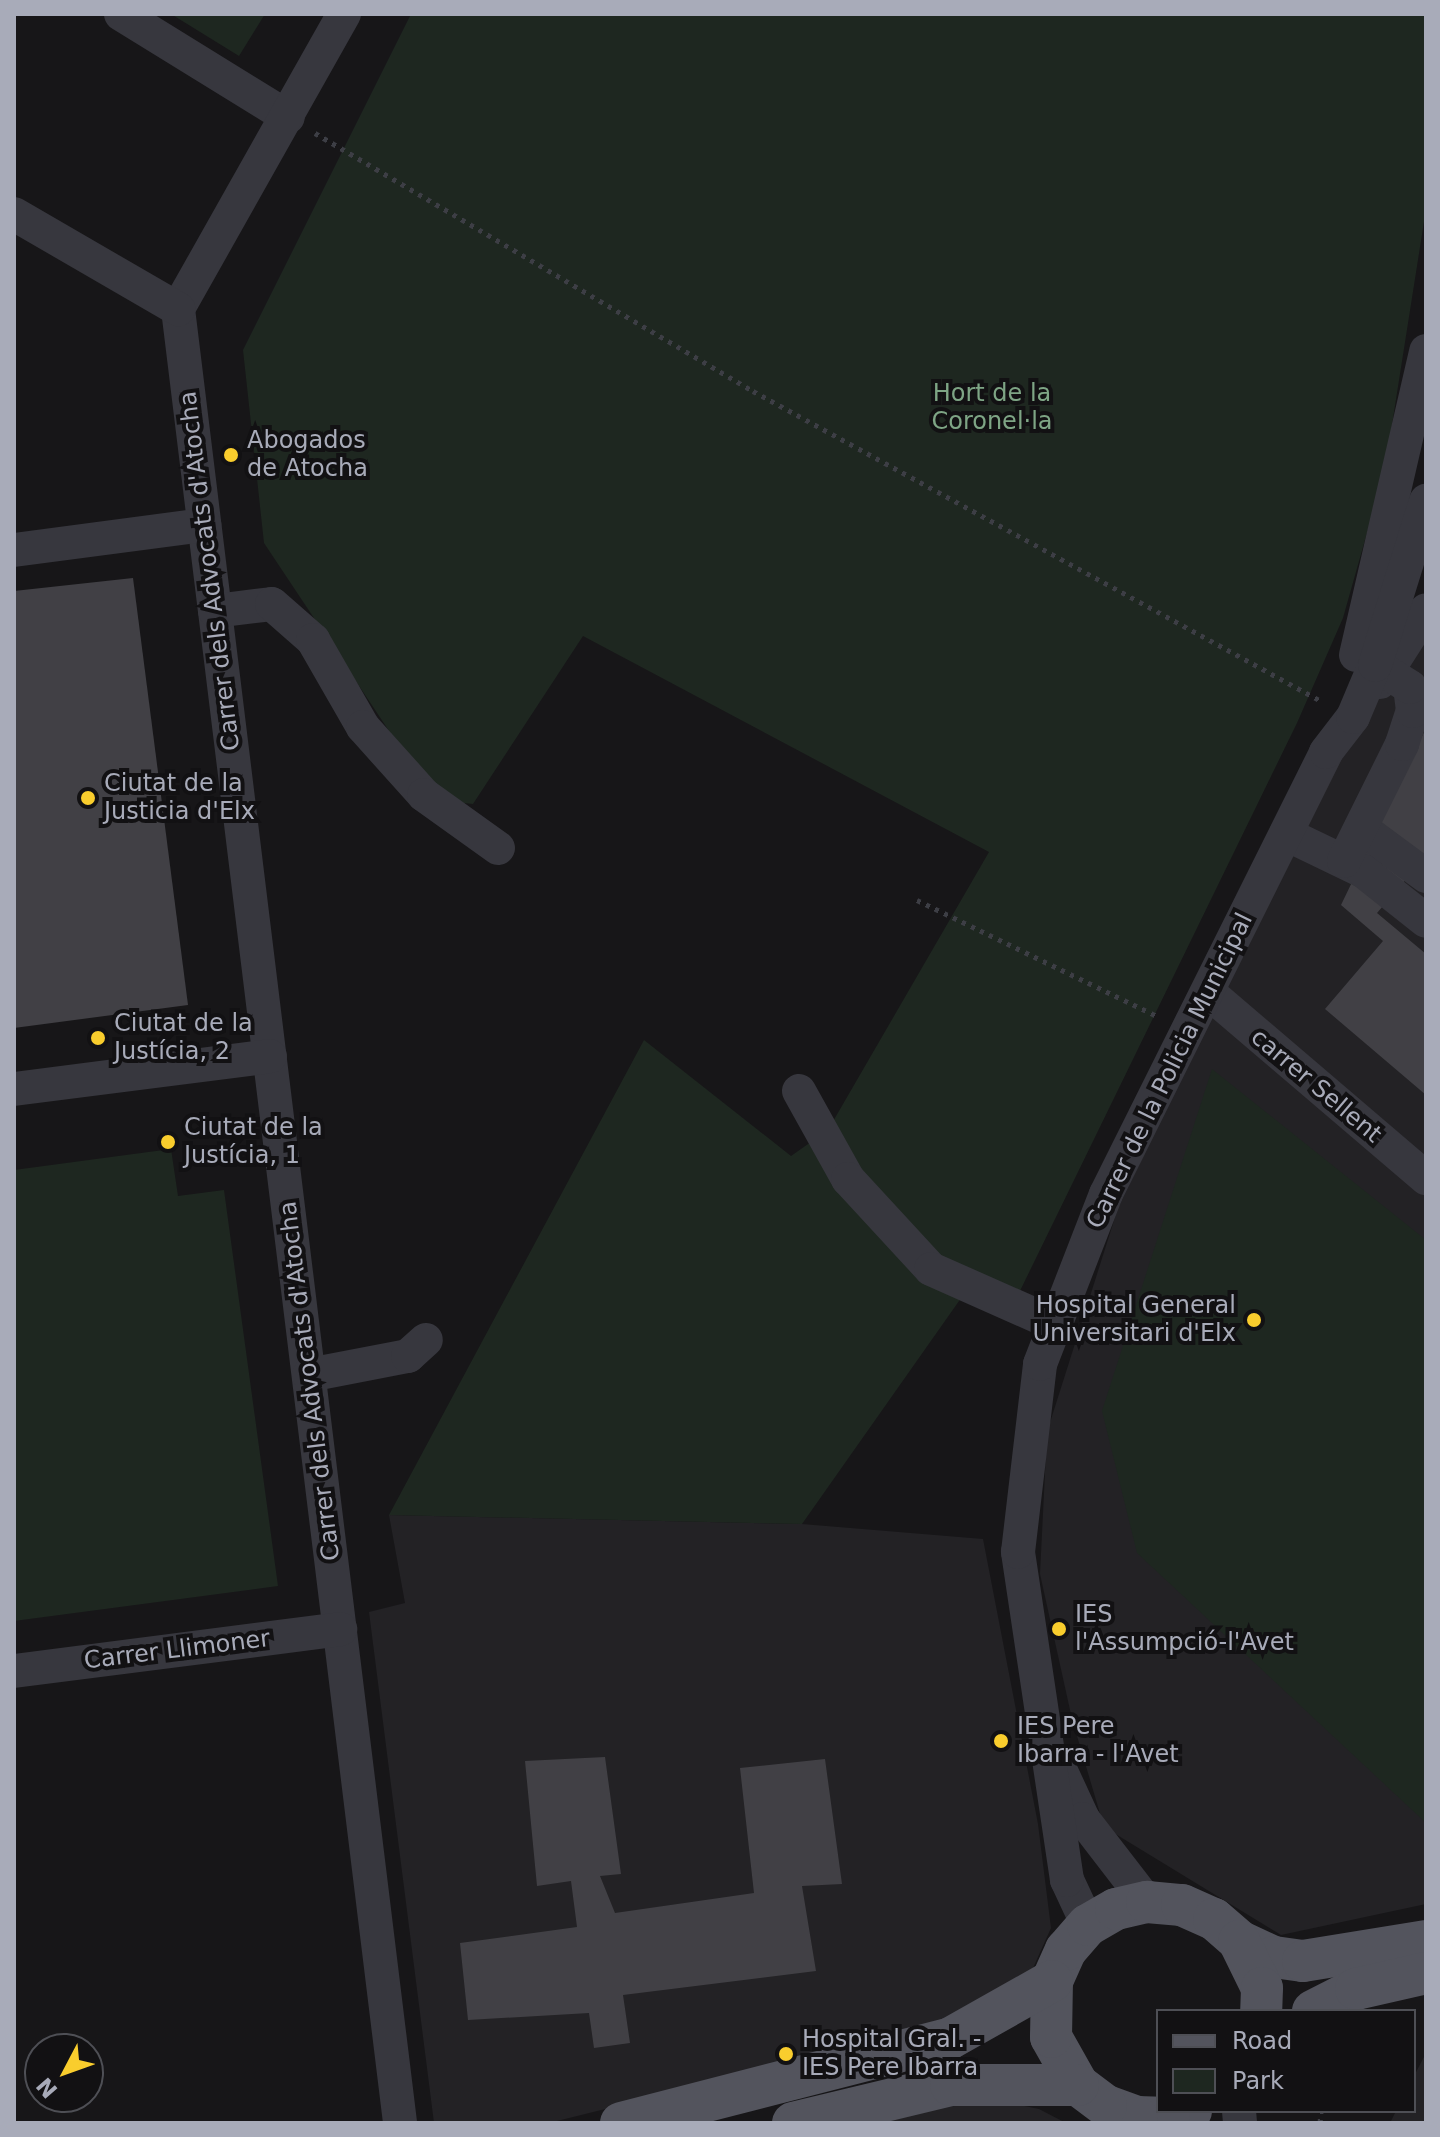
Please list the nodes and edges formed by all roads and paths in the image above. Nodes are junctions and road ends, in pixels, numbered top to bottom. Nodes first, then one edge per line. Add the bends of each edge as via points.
1 (121, 14) edge
2 (344, 14) edge
3 (288, 117) junction
4 (14, 214) edge
5 (178, 309) junction
6 (1425, 358) edge
7 (1421, 417) edge
8 (1426, 501) edge
9 (204, 525) junction
10 (14, 550) edge
11 (1426, 610) edge
12 (215, 611) junction
13 (1381, 669) junction
14 (1344, 713) junction
15 (1361, 828) junction
16 (1286, 834) junction
17 (498, 848) dead end
18 (1344, 861) junction
19 (1424, 875) edge
20 (1400, 898) junction
21 (917, 900) dead end
22 (1426, 921) edge
23 (1208, 992) junction
24 (1187, 1031) junction
25 (270, 1056) junction
26 (14, 1089) edge
27 (799, 1091) dead end
28 (1426, 1178) edge
29 (1055, 1324) junction
30 (426, 1340) dead end
31 (309, 1375) junction
32 (340, 1629) junction
33 (14, 1671) edge
34 (1043, 1731) junction
35 (1147, 1902) junction
36 (1088, 1925) junction
37 (1239, 1941) junction
38 (1426, 1941) edge
39 (1426, 1973) edge
40 (1052, 1981) junction
41 (1261, 2009) edge
42 (1317, 2009) edge
43 (1078, 2085) junction
44 (1177, 2117) edge
45 (400, 2123) edge
46 (621, 2123) edge
47 (793, 2123) edge

1 - 3 street
2 - 3 street
3 - 5 street
3 - 14 path via 753,391
4 - 5 street
5 - 9 street, Carrer dels Advocats d'Atocha
6 - 7 street, Carrer de la Policia Municipal
7 - 14 street, Carrer de la Policia Municipal
8 - 13 street, Carrer de la Policia Municipal
9 - 10 street
9 - 12 street, Carrer dels Advocats d'Atocha
11 - 13 street
12 - 17 street via 272,604 313,640 363,727 424,795
12 - 25 street, Carrer dels Advocats d'Atocha
13 - 14 street, Carrer de la Policia Municipal
13 - 15 street via 1410,687 1413,711
14 - 16 street, Carrer de la Policia Municipal
15 - 18 street
15 - 19 street
16 - 18 street
16 - 23 street, Carrer de la Policia Municipal
18 - 20 street
19 - 20 street
20 - 22 street
21 - 24 path
23 - 24 street, Carrer de la Policia Municipal
23 - 28 street, carrer Sellent
24 - 29 street, Carrer de la Policia Municipal via 1106,1194
25 - 26 street
25 - 31 street, Carrer dels Advocats d'Atocha
27 - 29 street via 848,1179 931,1269
29 - 34 street, Carrer de la Policia Municipal via 1040,1364 1018,1552
30 - 31 street via 408,1356
31 - 32 street, Carrer dels Advocats d'Atocha
32 - 33 street, Carrer Llimoner
32 - 45 street, Carrer dels Advocats d'Atocha
34 - 35 street, Carrer de la Policia Municipal via 1083,1819
34 - 36 street, Carrer de la Policia Municipal via 1067,1880
35 - 36 main road via 1116,1909
35 - 37 main road via 1182,1905 1214,1919
36 - 40 main road via 1066,1950
37 - 38 main road via 1274,1957 1303,1961
37 - 41 main road via 1262,1988
39 - 42 main road via 1356,1989
40 - 43 main road via 1051,2037
40 - 46 main road via 949,2039
43 - 44 main road via 1106,2106 1137,2117
43 - 47 main road via 951,2085

